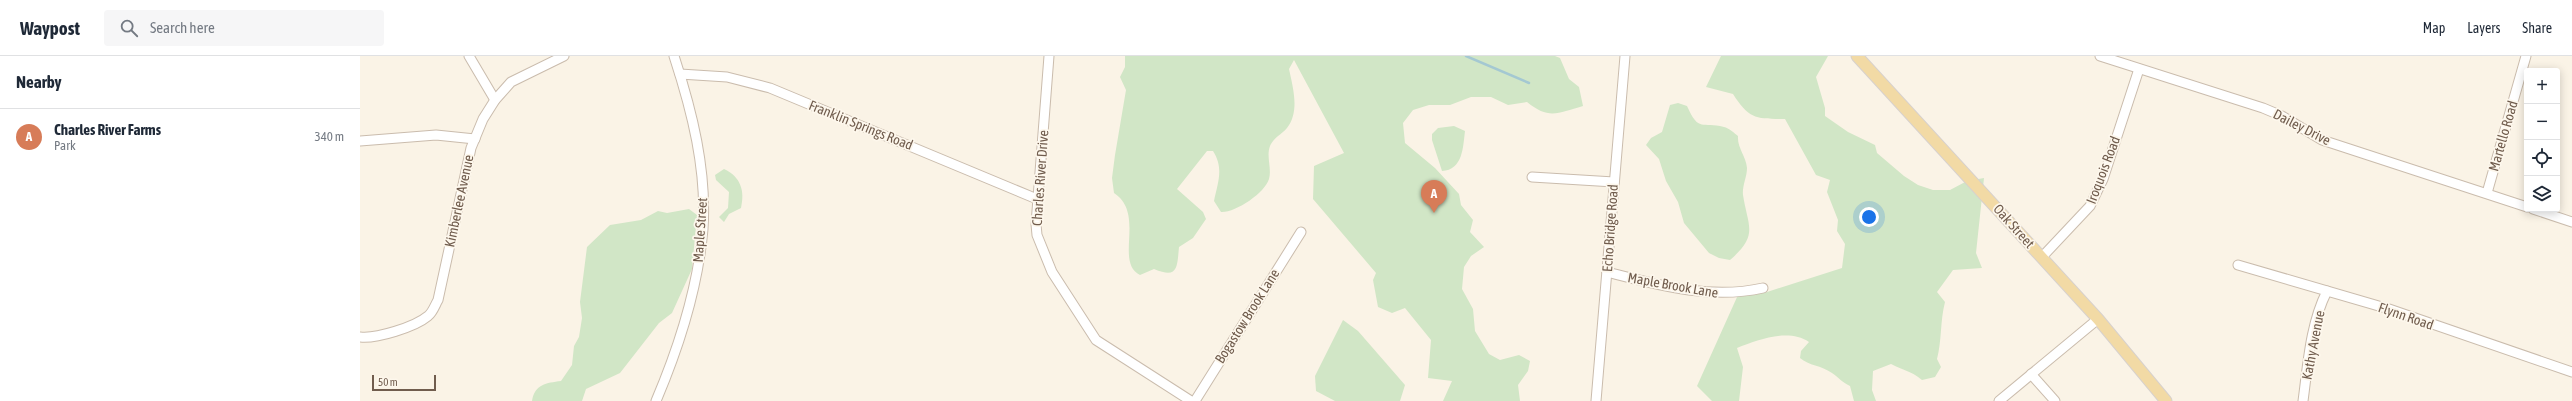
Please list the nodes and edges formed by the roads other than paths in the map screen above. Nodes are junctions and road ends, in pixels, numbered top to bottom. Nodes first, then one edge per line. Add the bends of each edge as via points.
1 (469, 56) edge
2 (564, 56) edge
3 (674, 56) edge
4 (1049, 56) edge
5 (1625, 56) edge
6 (1857, 56) edge
7 (2100, 56) edge
8 (2526, 56) edge
9 (2139, 69) junction
10 (680, 74) junction
11 (495, 100) junction
12 (475, 139) junction
13 (360, 141) edge
14 (1532, 177) dead end
15 (1614, 182) junction
16 (2487, 194) junction
17 (1037, 199) junction
18 (2524, 206) edge
19 (2542, 212) edge
20 (2572, 222) edge
21 (1301, 232) dead end
22 (2042, 257) junction
23 (2238, 265) dead end
24 (1607, 272) junction
25 (1763, 288) dead end
26 (2327, 290) junction
27 (2098, 319) junction
28 (360, 337) edge
29 (2572, 372) edge
30 (2031, 374) junction
31 (656, 401) edge
32 (1191, 401) edge
33 (1195, 401) edge
34 (1596, 401) edge
35 (1999, 401) edge
36 (2055, 401) edge
37 (2166, 401) edge
38 (2303, 401) edge

1 - 11 street
2 - 11 street, Kimberlee Avenue via 511,82
3 - 10 street, Maple Street
4 - 17 street, Charles River Drive
5 - 15 street, Echo Bridge Road
6 - 22 main road, Oak Street
7 - 9 street, Dailey Drive
8 - 16 street, Martello Road
9 - 16 street, Dailey Drive via 2263,108 2282,116 2322,140
9 - 22 street, Iroquois Road via 2094,200 2083,216
10 - 17 street, Franklin Springs Road via 727,78 770,88
10 - 31 street, Maple Street via 698,152 703,191 703,228 699,261 680,336
11 - 12 street, Kimberlee Avenue via 483,119
12 - 13 street via 436,135
12 - 28 street, Kimberlee Avenue via 434,309 412,325 383,334
14 - 15 street
15 - 24 street, Echo Bridge Road
16 - 18 street, Dailey Drive
17 - 32 street, Charles River Drive via 1037,235 1042,251 1052,272 1096,340
19 - 20 street
21 - 33 street, Bogastow Brook Lane
22 - 27 main road, Oak Street
23 - 26 street, Flynn Road
24 - 25 street, Maple Brook Lane via 1702,292 1725,294
24 - 34 street, Echo Bridge Road
26 - 29 street, Flynn Road
26 - 38 street, Kathy Avenue via 2319,307 2310,345
27 - 30 street
27 - 37 main road, Oak Street
30 - 35 street
30 - 36 street

